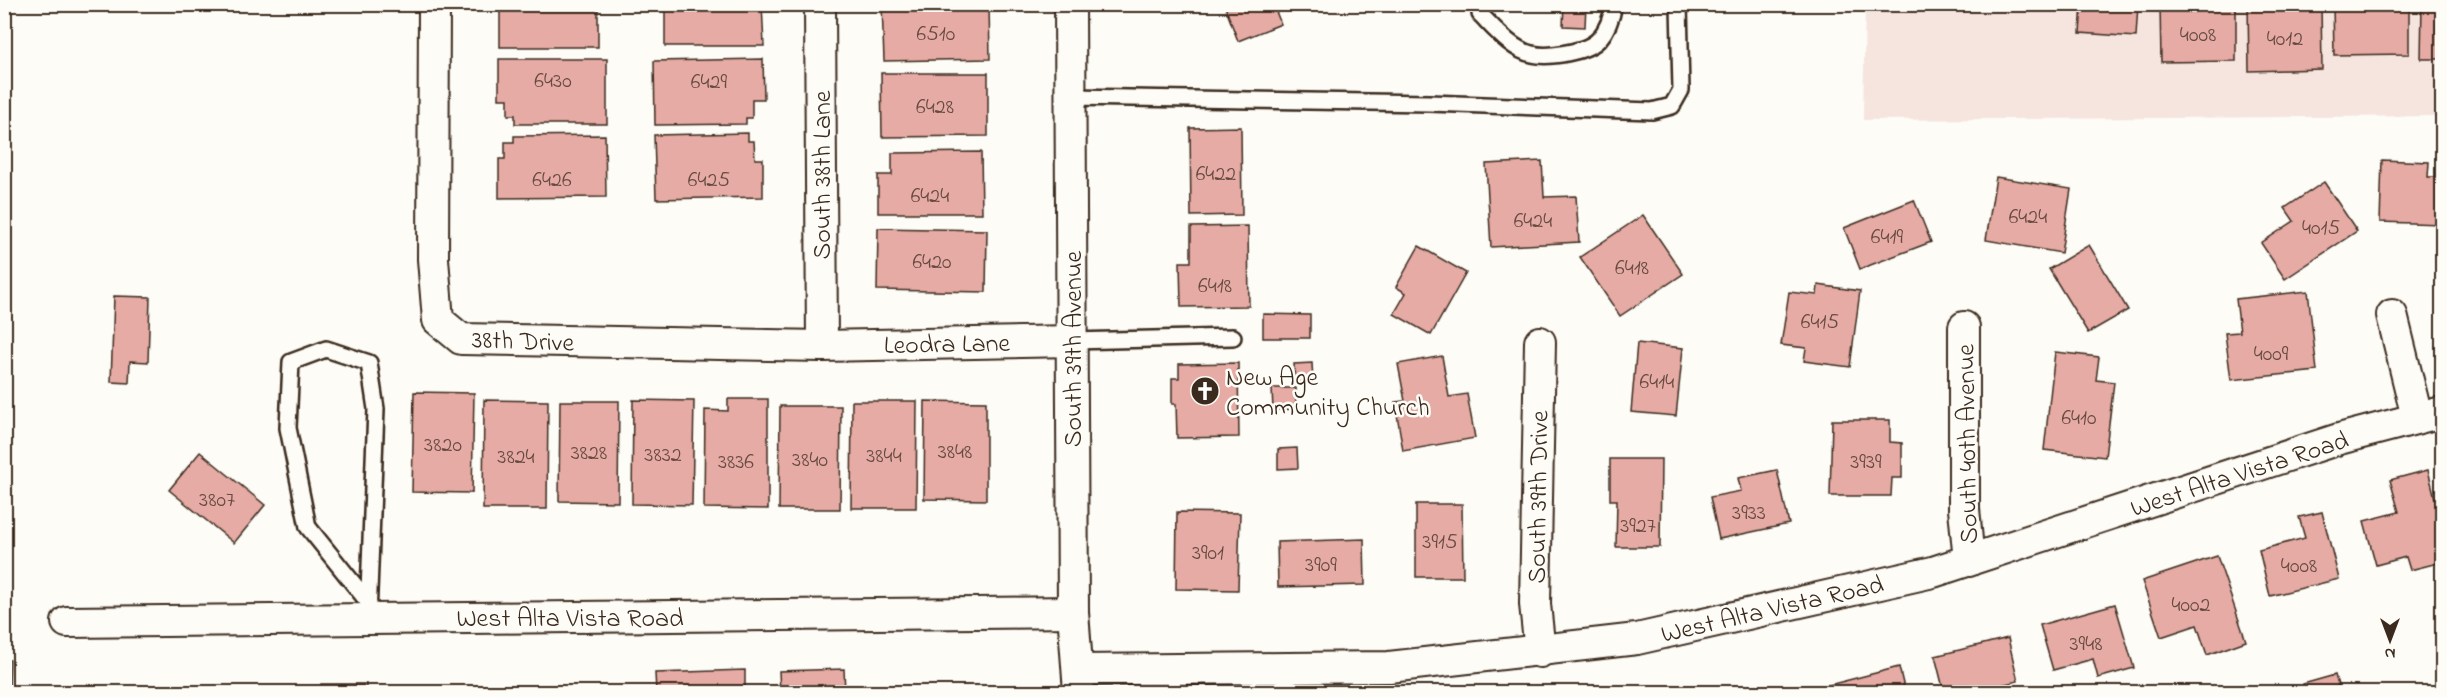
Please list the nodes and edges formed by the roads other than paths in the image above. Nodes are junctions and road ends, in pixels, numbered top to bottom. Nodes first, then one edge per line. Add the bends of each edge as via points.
1 (434, 4) edge
2 (820, 4) edge
3 (1070, 4) edge
4 (1479, 4) edge
5 (1614, 4) edge
6 (1679, 4) edge
7 (1071, 97) junction
8 (2392, 315) dead end
9 (1964, 327) dead end
10 (1233, 337) dead end
11 (1072, 341) junction
12 (1540, 342) dead end
13 (822, 346) junction
14 (2430, 414) edge
15 (1969, 561) junction
16 (368, 610) junction
17 (1073, 612) junction
18 (67, 622) dead end
19 (1540, 652) junction
20 (1079, 681) edge

1 - 13 street, 38th Drive via 433,259 438,320 460,339
2 - 13 street, South 38th Lane
3 - 7 street, South 39th Avenue
4 - 5 lane via 1480,14 1499,33 1531,54 1565,54 1598,41
6 - 7 lane via 1681,90 1672,106 1652,111
7 - 11 street, South 39th Avenue
8 - 14 street
9 - 15 street, South 40th Avenue via 1964,509
10 - 11 lane
11 - 13 street, Leodra Lane
11 - 17 street, South 39th Avenue
12 - 19 street, South 39th Drive via 1535,604
14 - 15 street, West Alta Vista Road via 2339,439
15 - 19 street, West Alta Vista Road via 1637,639
16 - 16 lane via 376,409 369,363 326,349 291,362 288,428 308,527
16 - 17 street, West Alta Vista Road
16 - 18 street, West Alta Vista Road
17 - 20 street, South 39th Avenue
19 - 20 street, West Alta Vista Road via 1389,667

